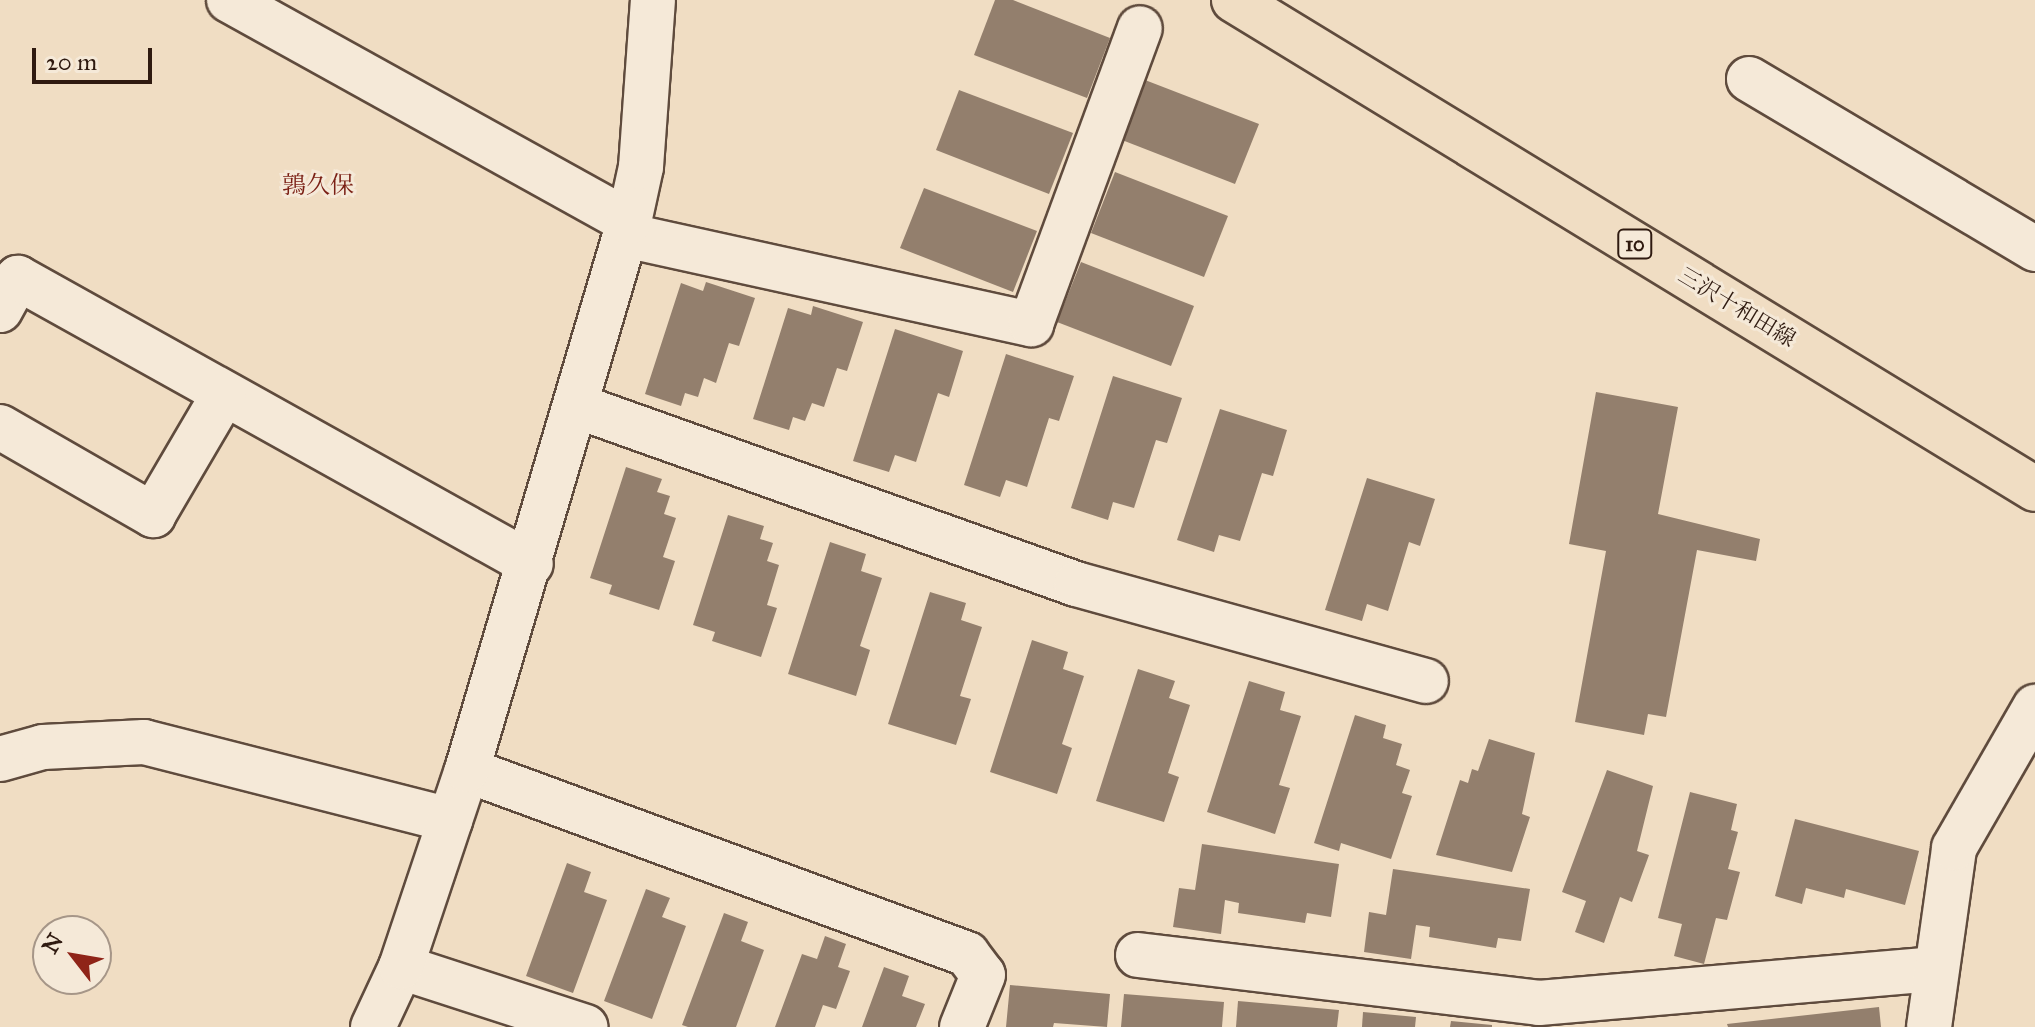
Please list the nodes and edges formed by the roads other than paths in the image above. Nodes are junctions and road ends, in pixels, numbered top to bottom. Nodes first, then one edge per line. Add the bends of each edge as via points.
1 (229, 0) edge
2 (653, 0) edge
3 (1234, 0) edge
4 (1140, 28) dead end
5 (1749, 79) dead end
6 (627, 228) junction
7 (2035, 249) edge
8 (0, 310) edge
9 (224, 394) junction
10 (577, 406) junction
11 (0, 427) edge
12 (2035, 489) edge
13 (531, 564) junction
14 (1426, 681) dead end
15 (2035, 707) edge
16 (0, 759) edge
17 (467, 770) junction
18 (450, 820) junction
19 (1138, 955) dead end
20 (401, 967) junction
21 (1934, 969) junction
22 (373, 1027) edge
23 (586, 1027) edge
24 (962, 1027) edge
25 (1929, 1027) edge

1 - 6 street
2 - 6 street via 642,153
3 - 12 main road, 三沢十和田線 / 10
4 - 6 street via 1031,324
5 - 7 street
6 - 10 street
8 - 9 street via 18,278
9 - 11 street via 153,515
9 - 13 street
10 - 13 street
10 - 14 street via 1076,584
13 - 17 street
15 - 21 street via 1954,848
16 - 18 street via 43,747 144,742
17 - 18 street
17 - 24 street via 967,954 983,975
18 - 20 street
19 - 21 street via 1539,1003
20 - 22 street
20 - 23 street
21 - 25 street

